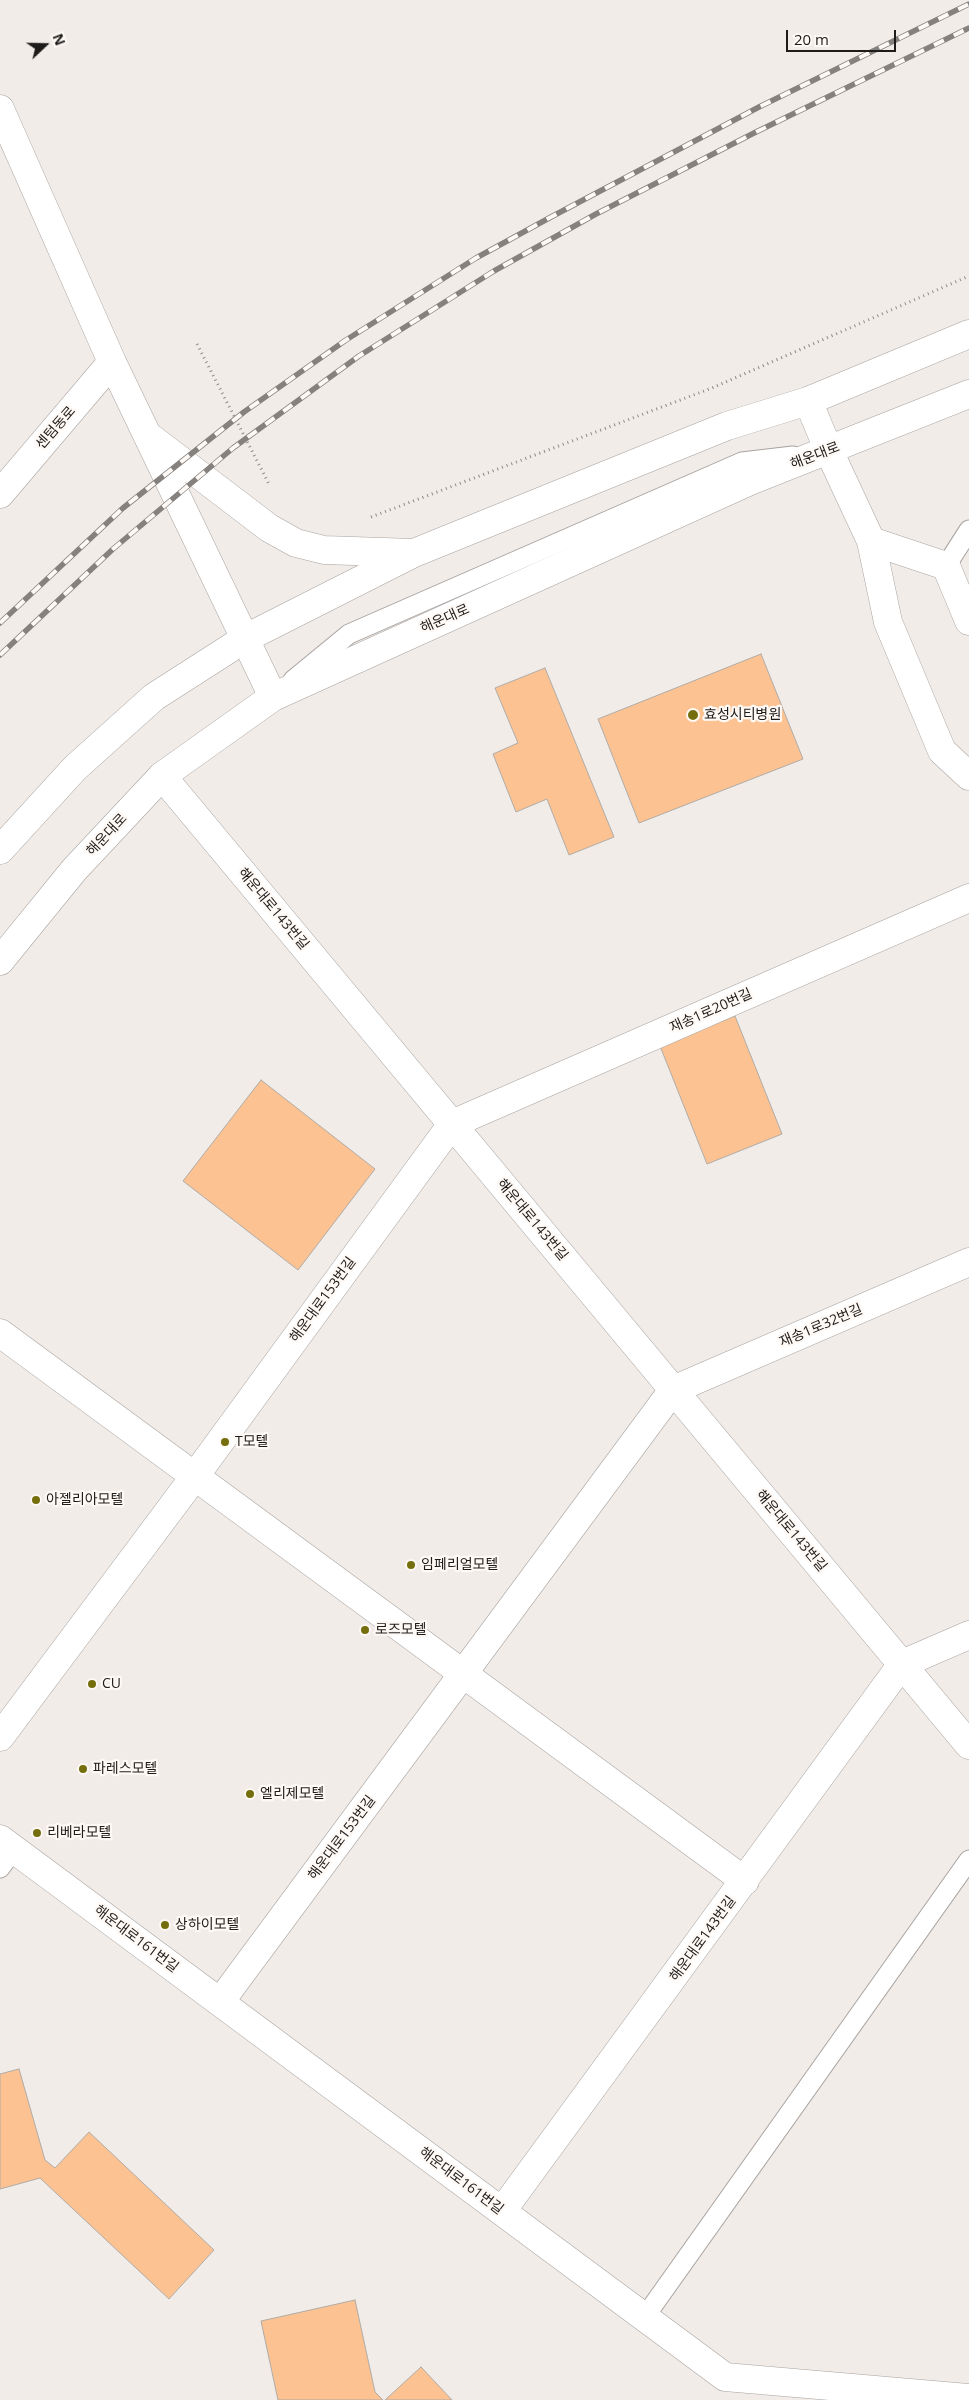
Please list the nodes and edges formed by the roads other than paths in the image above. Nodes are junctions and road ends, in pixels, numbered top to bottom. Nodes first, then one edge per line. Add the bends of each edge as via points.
1 (0, 109) edge
2 (969, 334) edge
3 (112, 362) junction
4 (969, 394) edge
5 (808, 401) junction
6 (146, 434) junction
7 (829, 451) junction
8 (0, 494) edge
9 (969, 530) edge
10 (872, 541) junction
11 (414, 553) junction
12 (946, 566) junction
13 (969, 621) edge
14 (246, 638) junction
15 (273, 697) junction
16 (162, 776) junction
17 (969, 776) edge
18 (0, 850) edge
19 (969, 898) edge
20 (0, 961) edge
21 (452, 1124) junction
22 (969, 1262) edge
23 (0, 1333) edge
24 (673, 1390) junction
25 (195, 1476) junction
26 (969, 1635) edge
27 (902, 1664) junction
28 (464, 1674) junction
29 (0, 1737) edge
30 (969, 1744) edge
31 (5, 1852) edge
32 (969, 1860) edge
33 (746, 1881) junction
34 (220, 2002) junction
35 (502, 2211) junction
36 (644, 2318) junction
37 (969, 2398) edge

1 - 3 street
2 - 5 street
3 - 6 street
3 - 8 street, 센텀동로
4 - 7 street, 해운대로
5 - 7 street
5 - 11 street via 727,426
6 - 11 street via 269,528 296,543 324,550
6 - 14 street
7 - 10 street
7 - 15 street, 해운대로 via 750,481
9 - 12 lane
10 - 12 street
10 - 17 street via 888,622 942,751
11 - 14 street
12 - 13 street
14 - 15 street
14 - 18 street via 154,697 75,768
15 - 16 street, 해운대로
16 - 20 street, 해운대로 via 74,870
16 - 21 street, 해운대로143번길
19 - 21 street, 재송1로20번길
21 - 24 street, 해운대로143번길
21 - 25 street, 해운대로153번길
22 - 24 street, 재송1로32번길
23 - 25 street
24 - 27 street, 해운대로143번길
24 - 28 street, 해운대로153번길
25 - 28 street
25 - 29 street, 해운대로153번길
26 - 27 street
27 - 30 street, 해운대로143번길
27 - 33 street, 해운대로143번길
28 - 33 street
28 - 34 street, 해운대로153번길
31 - 34 street, 해운대로161번길
32 - 36 lane
33 - 35 street, 해운대로143번길
34 - 35 street, 해운대로161번길
35 - 36 street, 해운대로161번길
36 - 37 street, 해운대로161번길 via 724,2377

